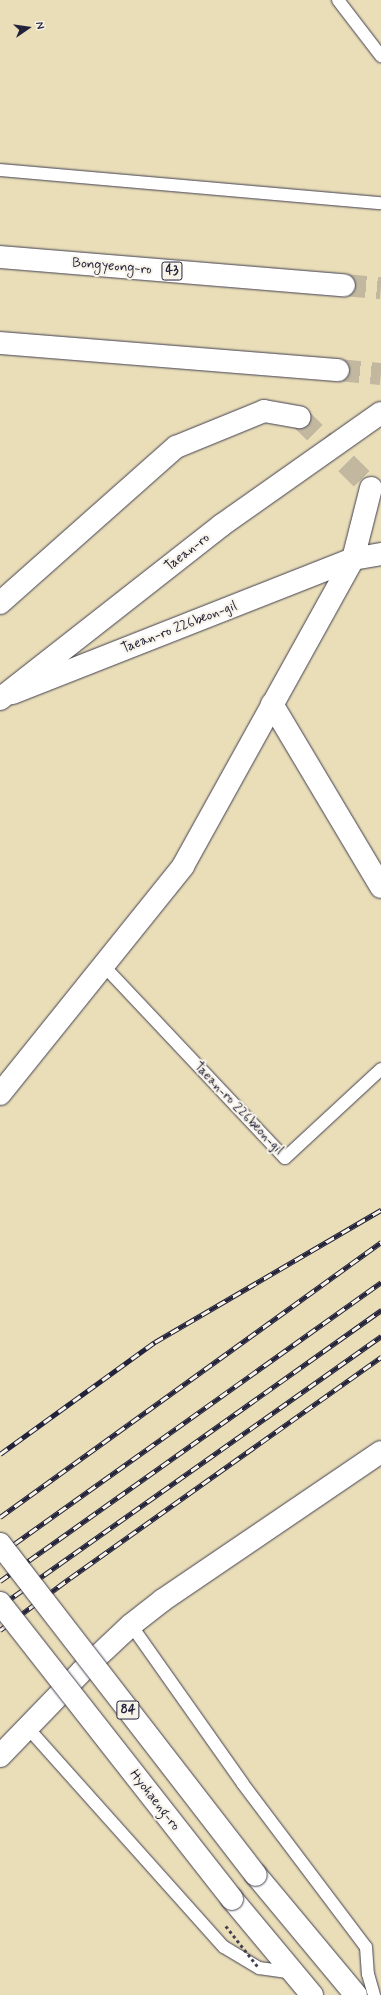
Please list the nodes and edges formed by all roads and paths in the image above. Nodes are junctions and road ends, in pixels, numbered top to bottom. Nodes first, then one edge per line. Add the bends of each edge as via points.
1 (338, 0) edge
2 (381, 56) edge
3 (0, 170) edge
4 (381, 203) edge
5 (0, 257) edge
6 (344, 285) tunnel mouth
7 (0, 342) edge
8 (338, 370) tunnel mouth
9 (381, 413) edge
10 (299, 417) tunnel mouth
11 (371, 488) dead end
12 (381, 554) edge
13 (353, 560) junction
14 (0, 603) edge
15 (3, 697) edge
16 (272, 704) junction
17 (381, 887) edge
18 (103, 965) junction
19 (381, 1069) edge
20 (0, 1094) edge
21 (381, 1451) edge
22 (0, 1544) edge
23 (0, 1603) edge
24 (131, 1625) junction
25 (27, 1727) junction
26 (0, 1756) edge
27 (294, 1973) junction
28 (312, 1995) edge
29 (356, 1995) edge
30 (374, 1995) edge

1 - 2 lane
3 - 4 lane
5 - 6 main road, Bongyeong-ro / 43
7 - 8 main road
9 - 15 main road, Taean-ro via 222,525
10 - 14 main road via 264,411 176,447
11 - 13 main road
12 - 13 main road, Taean-ro 226beon-gil
13 - 15 main road, Taean-ro 226beon-gil
13 - 16 main road
16 - 17 main road
16 - 18 main road via 183,866
18 - 19 lane, Taean-ro 226beon-gil via 285,1158
18 - 20 main road
21 - 24 main road via 163,1600
22 - 29 main road, 84, bridge via 256,1875
23 - 27 main road, Hyohaeng-ro / 84, bridge via 232,1899
24 - 25 main road
24 - 30 lane via 243,1784 366,1947 368,1974
25 - 26 main road
25 - 27 lane via 224,1947 258,1968
27 - 28 main road, Hyohaeng-ro / 84

